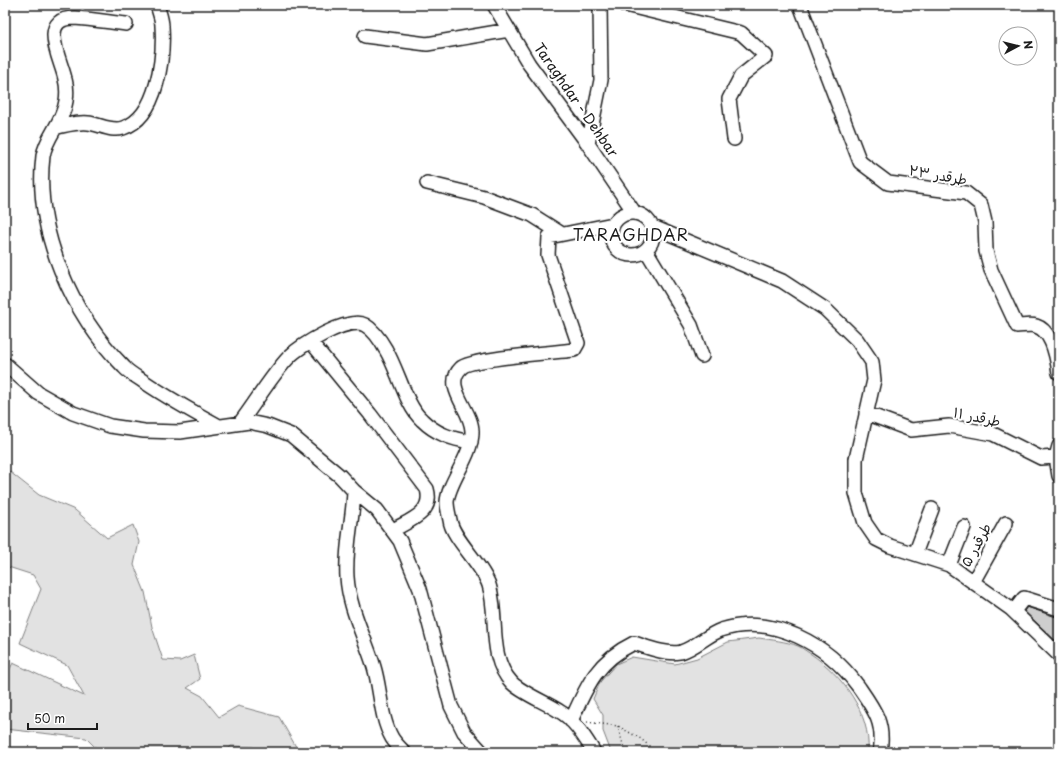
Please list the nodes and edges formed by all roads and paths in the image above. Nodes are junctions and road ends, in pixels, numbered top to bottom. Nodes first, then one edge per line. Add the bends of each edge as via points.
1 (157, 5) edge
2 (494, 5) edge
3 (600, 5) edge
4 (625, 5) edge
5 (800, 5) edge
6 (126, 24) dead end
7 (510, 30) junction
8 (365, 36) dead end
9 (57, 127) junction
10 (734, 139) dead end
11 (588, 144) junction
12 (427, 183) dead end
13 (634, 212) junction
14 (613, 224) junction
15 (653, 227) junction
16 (562, 234) junction
17 (646, 250) junction
18 (311, 342) junction
19 (702, 356) dead end
20 (5, 364) edge
21 (1059, 373) edge
22 (866, 413) junction
23 (240, 423) junction
24 (219, 426) junction
25 (471, 442) junction
26 (1057, 451) edge
27 (1059, 476) edge
28 (354, 491) junction
29 (932, 509) dead end
30 (1006, 523) dead end
31 (964, 527) dead end
32 (393, 530) junction
33 (915, 554) junction
34 (949, 565) junction
35 (973, 582) junction
36 (1059, 609) edge
37 (1014, 611) junction
38 (1059, 655) edge
39 (571, 721) junction
40 (618, 726) junction
41 (404, 752) edge
42 (482, 752) edge
43 (594, 752) edge
44 (625, 752) edge
45 (656, 752) edge
46 (880, 752) edge

1 - 9 street via 162,24 162,56 153,94 144,114 123,128 106,128 88,123
2 - 7 street, Taraghdar - Dehbar
3 - 11 street via 601,80
4 - 10 street via 741,33 766,56 742,76 729,99
5 - 21 street, طرقدر ۲۳ via 860,162 888,183 966,193 981,205 985,222 986,251 1017,326 1035,326 1043,330 1056,351
6 - 9 street via 73,18 62,21 54,31 54,42 66,80 63,116
7 - 8 street via 427,44
7 - 11 street, Taraghdar - Dehbar via 530,64
9 - 24 street via 46,144 42,176 45,213 52,246 67,287 92,330 124,368 166,397
11 - 13 street, Taraghdar - Dehbar
12 - 16 street via 484,197 526,212
13 - 14 street via 618,217
13 - 15 street via 642,214
14 - 16 street
14 - 17 street via 611,232 616,248 631,255
15 - 17 street via 652,243
15 - 22 street via 782,281 825,309 857,340 872,362 874,380
16 - 25 street via 549,237 548,255 578,343 574,350 462,366 455,375 455,388 470,419
17 - 19 street via 691,325
18 - 23 street via 290,357
18 - 25 street via 342,325 356,322 364,324 376,335 387,351 420,420 436,432 455,440
18 - 32 street via 427,489 427,507
20 - 24 street via 38,393 73,413 110,426 144,431 180,432
22 - 26 street, طرقدر ۱۱ via 911,430 949,426 993,434 1041,458
22 - 33 street via 856,459 856,493 865,522 876,539
23 - 24 street
23 - 28 street via 268,426 291,435
25 - 39 street via 447,502 450,523 488,584 493,603 496,652 513,683 561,711
26 - 27 street
28 - 32 street via 377,510
28 - 41 street via 348,538 347,577 354,614 374,666 384,718 392,738
29 - 33 street
30 - 35 street, طرقدر ۵
31 - 34 street
32 - 42 street via 410,560 420,589 451,706 464,732
33 - 34 street
34 - 35 street
35 - 37 street
36 - 37 street via 1024,598
37 - 38 street
39 - 40 path
39 - 43 street
39 - 46 street via 586,689 600,668 616,652 634,643 658,650 681,652 721,630 745,626 775,628 796,634 846,670 874,710 881,727
40 - 44 path
40 - 45 path via 641,739

